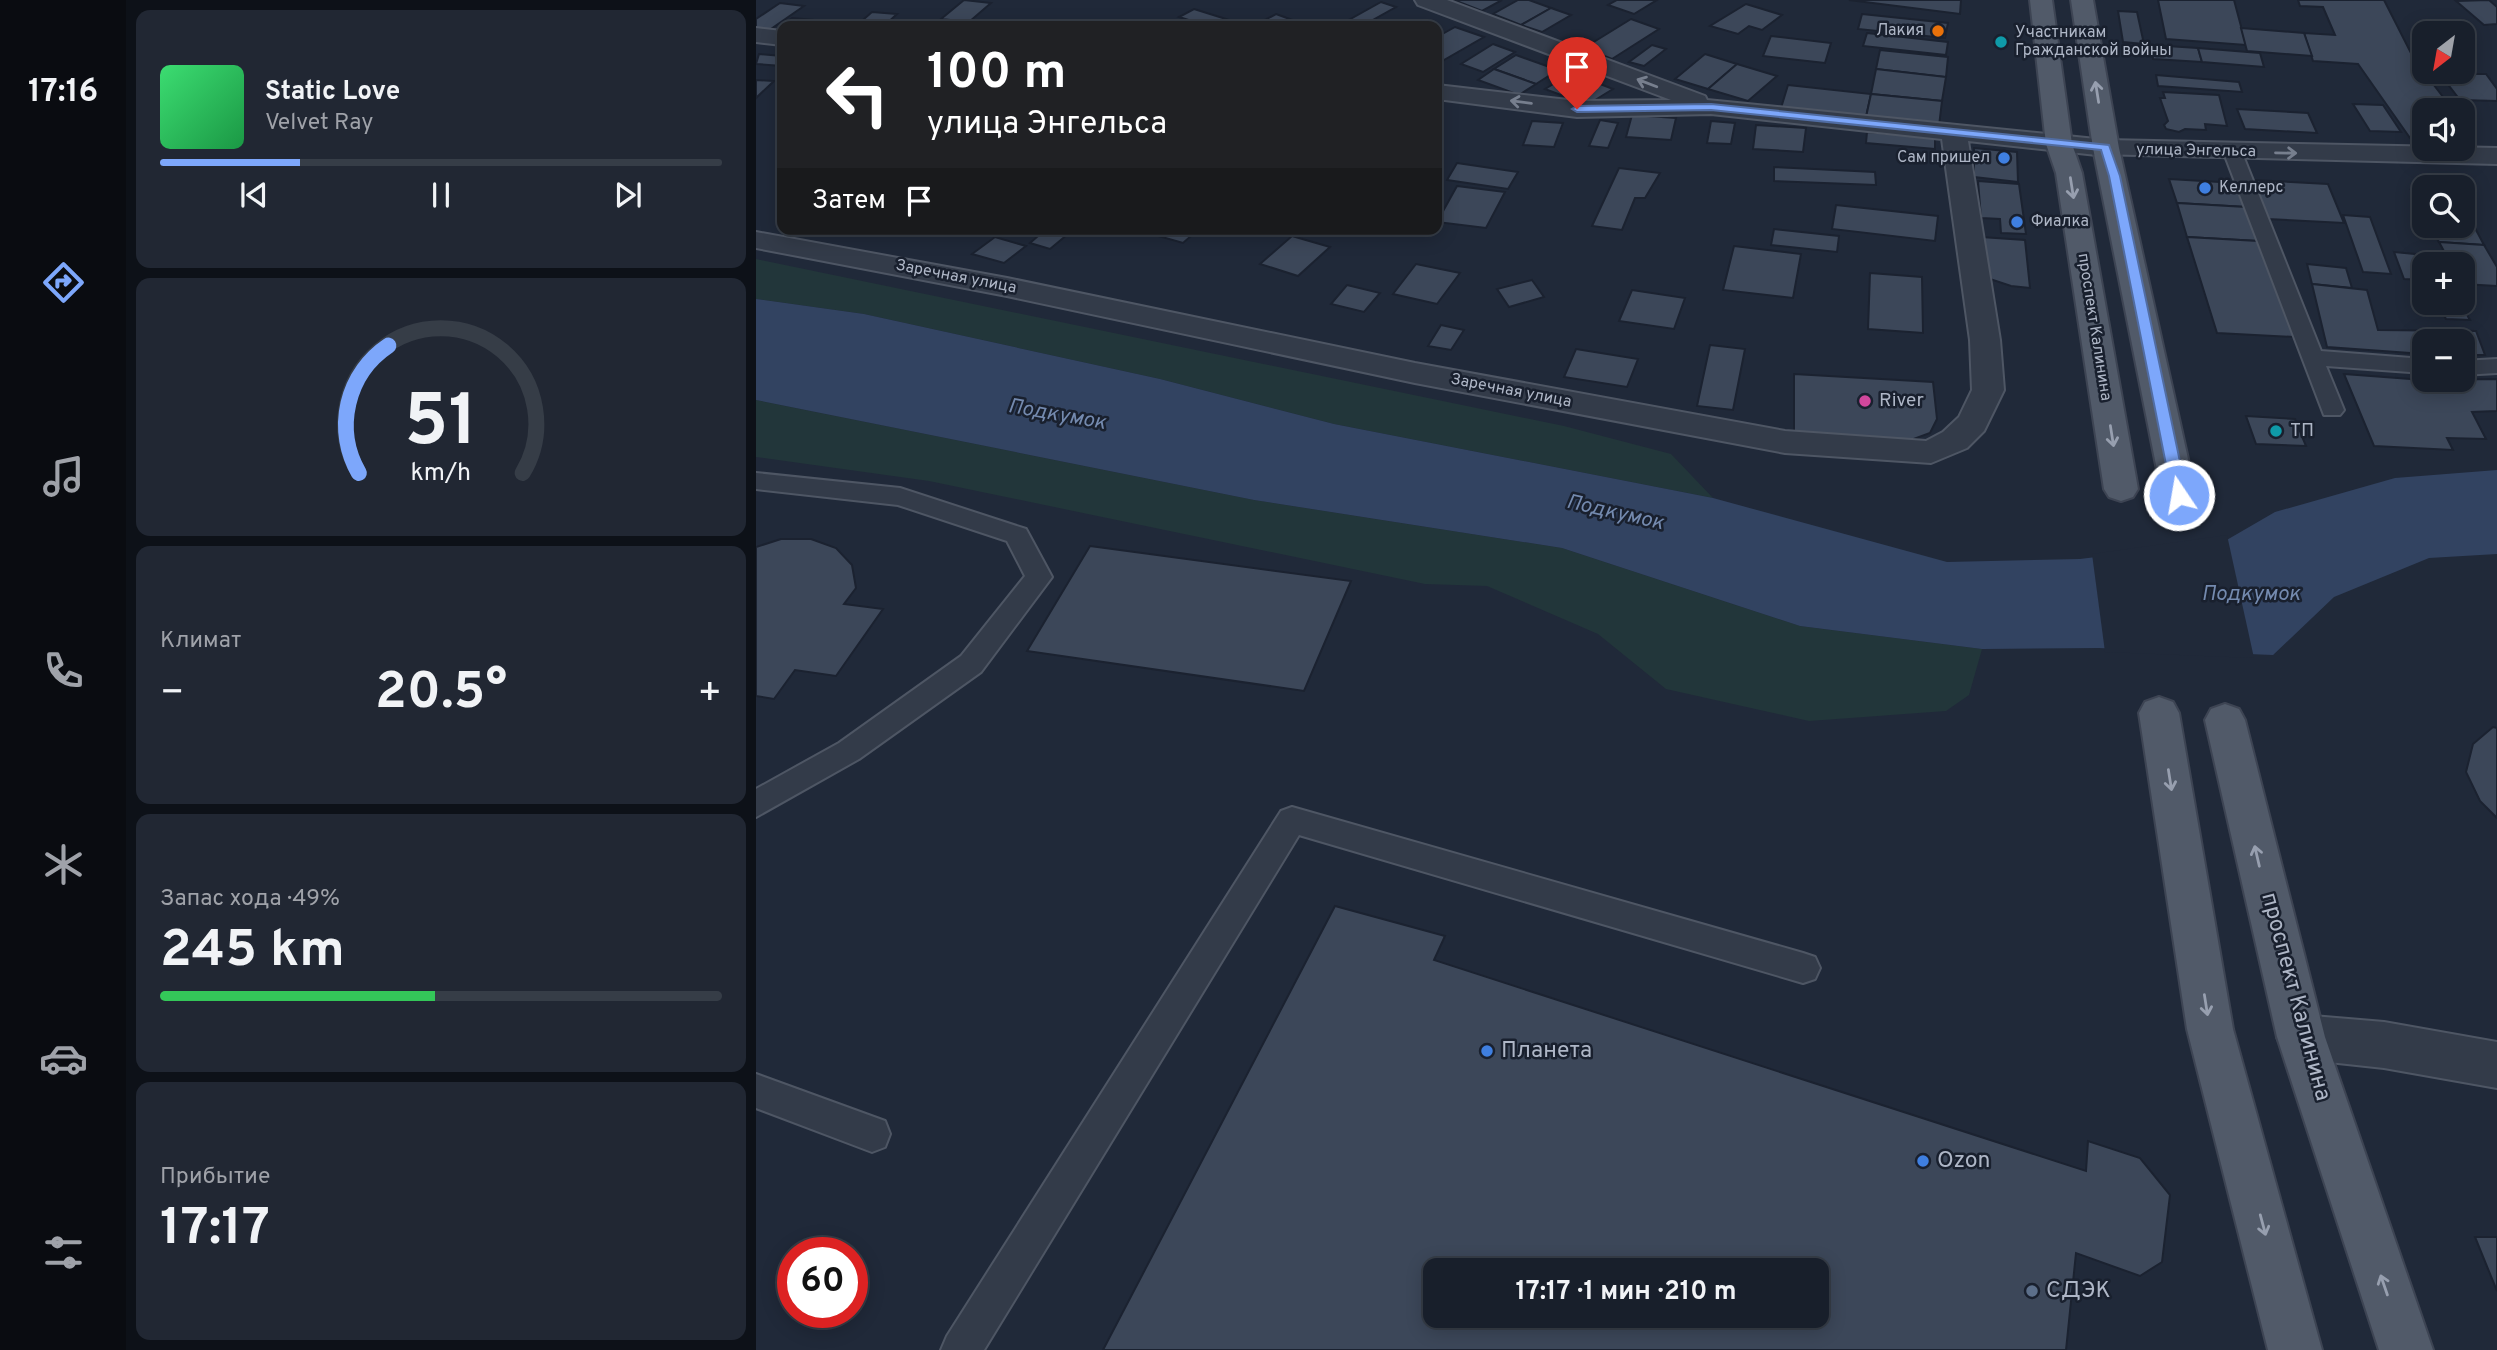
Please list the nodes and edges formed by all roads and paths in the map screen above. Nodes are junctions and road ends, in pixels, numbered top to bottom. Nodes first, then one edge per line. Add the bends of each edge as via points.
1 (1426, 0) edge
2 (2041, 0) edge
3 (2082, 0) edge
4 (756, 35) edge
5 (777, 37) edge
6 (1442, 93) edge
7 (1711, 107) junction
8 (1954, 134) junction
9 (2059, 144) junction
10 (2106, 148) junction
11 (2233, 153) junction
12 (2497, 156) edge
13 (756, 240) edge
14 (2314, 358) junction
15 (2412, 365) edge
16 (2497, 366) edge
17 (2475, 367) edge
18 (2332, 410) dead end
19 (756, 481) edge
20 (2121, 489) dead end
21 (2179, 495) dead end
22 (2159, 713) dead end
23 (2225, 720) dead end
24 (756, 804) edge
25 (1803, 968) dead end
26 (2301, 1037) junction
27 (2497, 1065) edge
28 (756, 1091) edge
29 (872, 1134) dead end
30 (961, 1350) edge
31 (2295, 1350) edge
32 (2406, 1350) edge

7 -> 1 street
2 - 9 main road, проспект Калинина
10 -> 3 main road
4 - 5 street
7 -> 6 street, улица Энгельса via 1577,109
7 - 8 street, улица Энгельса
8 - 9 street, улица Энгельса
8 - 13 street, Заречная улица via 1985,340 1988,390 1973,423 1955,440 1931,452 1785,442 1415,373 1007,287
9 - 10 street, улица Энгельса
9 -> 20 main road, проспект Калинина via 2069,173
10 - 11 street, улица Энгельса
10 - 21 main road
11 -> 12 street, улица Энгельса
11 - 14 lane
14 - 15 lane
14 - 18 lane
16 - 17 lane
19 - 24 lane via 900,497 1017,536 1039,577 971,664 849,751
22 -> 31 main road via 2210,1029
26 -> 23 main road, проспект Калинина
25 - 30 lane via 1292,820
26 - 27 street via 2384,1045
32 -> 26 main road, проспект Калинина
28 - 29 lane

